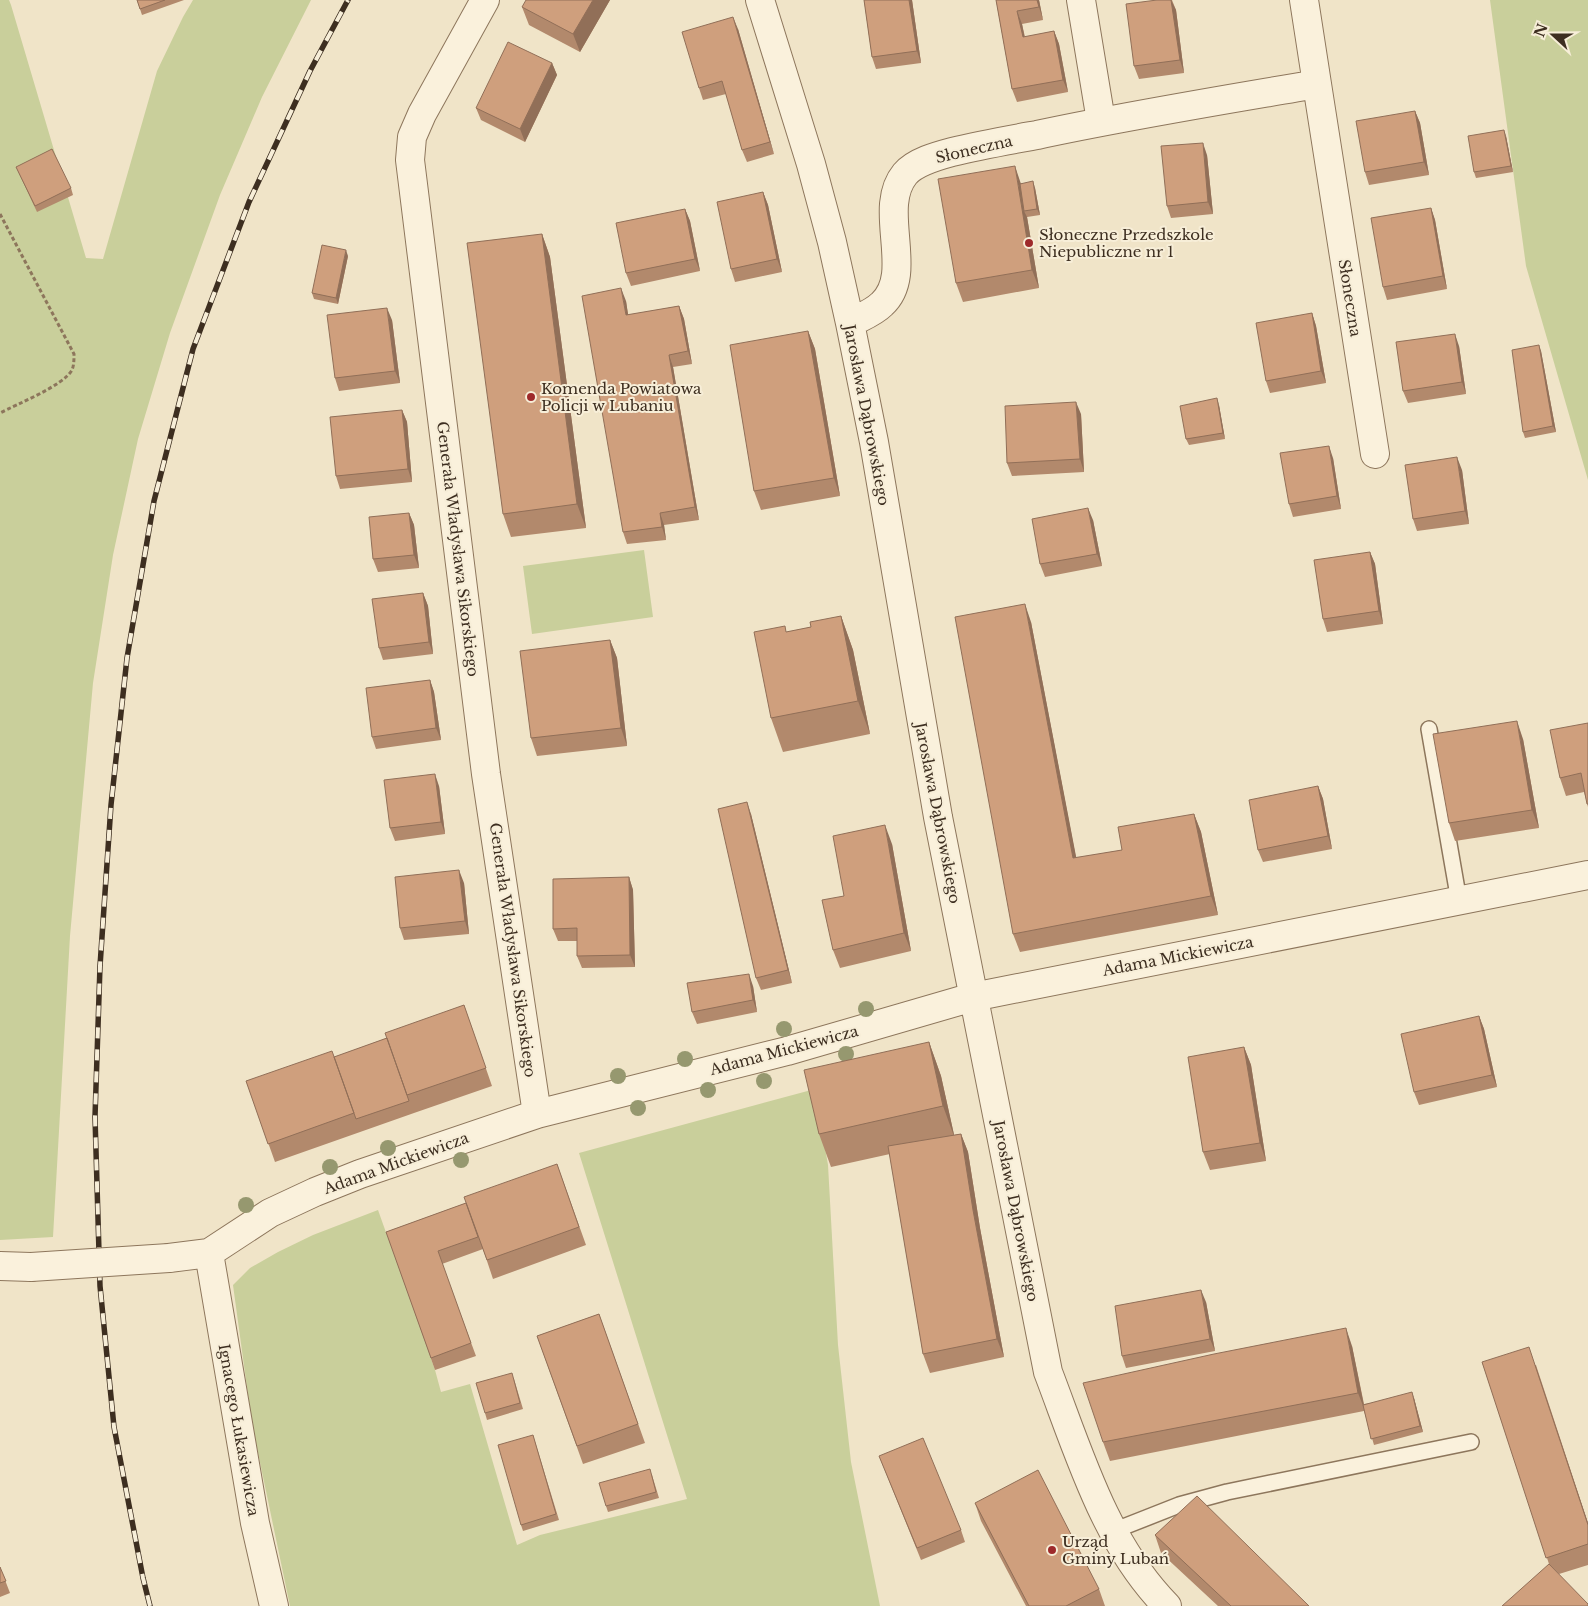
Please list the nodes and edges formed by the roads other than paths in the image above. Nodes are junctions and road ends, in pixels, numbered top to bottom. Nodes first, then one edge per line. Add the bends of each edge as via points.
1 (485, 0) edge
2 (760, 0) edge
3 (1081, 0) edge
4 (1304, 0) edge
5 (1317, 84) junction
6 (1101, 122) junction
7 (850, 323) junction
8 (1375, 454) dead end
9 (1429, 729) dead end
10 (1588, 876) edge
11 (1459, 901) junction
12 (973, 997) junction
13 (537, 1114) junction
14 (209, 1253) junction
15 (0, 1266) edge
16 (1471, 1442) dead end
17 (1113, 1530) junction
18 (274, 1606) edge
19 (1167, 1606) edge

1 - 13 street, Generała Władysława Sikorskiego via 422,114 412,137 410,160 484,754
2 - 7 street, Jarosława Dąbrowskiego via 811,164
3 - 6 street
4 - 5 street, Słoneczna
5 - 6 street, Słoneczna
5 - 8 street, Słoneczna
6 - 7 street, Słoneczna via 951,152 906,172 897,184 894,198 896,269 892,290 884,303
7 - 12 street, Jarosława Dąbrowskiego
9 - 11 lane
10 - 11 street, Adama Mickiewicza
11 - 12 street, Adama Mickiewicza
12 - 13 street, Adama Mickiewicza via 788,1051
12 - 17 street, Jarosława Dąbrowskiego via 1048,1372
13 - 14 street, Adama Mickiewicza via 315,1192 270,1213
14 - 15 street, Adama Mickiewicza, bridge via 31,1267
14 - 18 street, Ignacego Łukasiewicza via 255,1523
16 - 17 lane via 1227,1492 1179,1505
17 - 19 street, Jarosława Dąbrowskiego via 1142,1577

